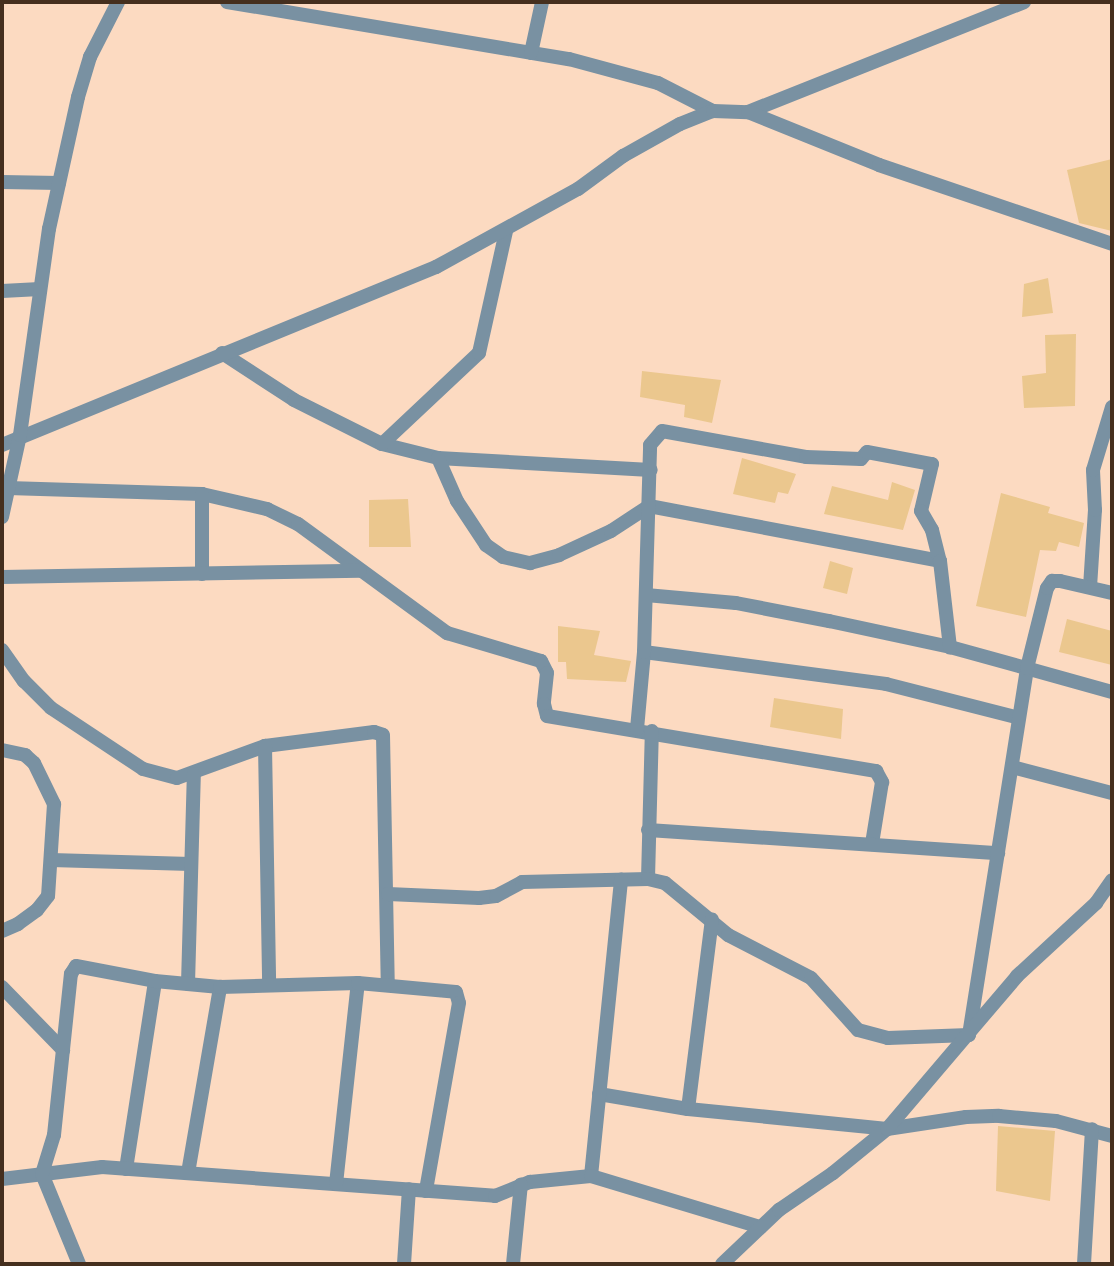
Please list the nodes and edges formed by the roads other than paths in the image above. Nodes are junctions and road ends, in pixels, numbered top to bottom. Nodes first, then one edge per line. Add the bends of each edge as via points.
1 (118, 2) edge
2 (227, 2) edge
3 (542, 2) edge
4 (1024, 2) edge
5 (531, 53) junction
6 (713, 111) junction
7 (748, 112) junction
8 (2, 182) edge
9 (59, 183) junction
10 (506, 231) junction
11 (1112, 244) edge
12 (40, 289) junction
13 (2, 291) edge
14 (222, 353) junction
15 (1112, 407) edge
16 (20, 435) junction
17 (382, 444) junction
18 (2, 445) edge
19 (438, 458) junction
20 (651, 470) junction
21 (8, 488) junction
22 (202, 494) junction
23 (649, 506) junction
24 (2, 517) edge
25 (940, 561) junction
26 (360, 571) junction
27 (202, 574) junction
28 (2, 577) edge
29 (1090, 587) junction
30 (1112, 593) edge
31 (646, 595) junction
32 (950, 647) junction
33 (2, 650) edge
34 (644, 652) junction
35 (1027, 668) junction
36 (1112, 692) edge
37 (1019, 718) junction
38 (645, 730) junction
39 (265, 747) junction
40 (2, 750) edge
41 (1012, 767) junction
42 (194, 774) junction
43 (1112, 793) edge
44 (648, 830) junction
45 (872, 844) junction
46 (998, 853) junction
47 (51, 860) junction
48 (191, 864) junction
49 (621, 880) junction
50 (648, 880) junction
51 (1112, 880) edge
52 (388, 894) junction
53 (712, 920) junction
54 (2, 931) edge
55 (155, 981) junction
56 (358, 983) junction
57 (188, 984) junction
58 (269, 985) junction
59 (388, 985) junction
60 (2, 987) edge
61 (220, 987) junction
62 (970, 1035) junction
63 (63, 1050) junction
64 (599, 1094) junction
65 (688, 1109) junction
66 (887, 1129) junction
67 (1092, 1129) junction
68 (1112, 1136) edge
69 (126, 1169) junction
70 (188, 1173) junction
71 (42, 1174) junction
72 (591, 1176) junction
73 (2, 1179) edge
74 (336, 1184) junction
75 (521, 1184) junction
76 (409, 1189) junction
77 (426, 1191) junction
78 (760, 1227) junction
79 (79, 1264) edge
80 (404, 1264) edge
81 (513, 1264) edge
82 (722, 1264) edge
83 (1084, 1264) edge

1 - 9 street via 86,70
2 - 5 street
3 - 5 street
4 - 7 street
5 - 6 street via 658,83
6 - 7 street
6 - 10 street via 623,156
7 - 11 street via 879,165
8 - 9 street
9 - 12 street
10 - 14 street via 436,267
10 - 17 street via 479,353
12 - 13 street
12 - 16 street
14 - 16 street
14 - 17 street via 294,400
15 - 29 street via 1093,470
16 - 18 street
16 - 21 street
17 - 19 street
19 - 20 street
19 - 23 street via 457,501 486,545 503,557 530,563 559,555 611,531
20 - 23 street
20 - 25 street via 650,445 662,431 806,457 861,459 867,452 932,464 921,511 932,530
21 - 22 street
21 - 24 street
22 - 26 street via 267,509 298,524
22 - 27 street
23 - 25 street
23 - 31 street
25 - 32 street
26 - 27 street
26 - 38 street via 447,633 541,661 547,674 547,716
27 - 28 street
29 - 30 street
29 - 35 street via 1052,581
31 - 32 street via 736,603
31 - 34 street
32 - 35 street
33 - 42 street via 51,708 121,756 143,769 177,778
34 - 37 street via 886,684
34 - 38 street
35 - 36 street
35 - 37 street
37 - 41 street
38 - 44 street
38 - 45 street via 876,771 882,782
39 - 42 street
39 - 52 street via 374,732 383,736
39 - 58 street
40 - 47 street via 26,755 34,762 54,804
41 - 43 street
41 - 46 street
42 - 48 street
44 - 45 street
44 - 50 street
45 - 46 street
46 - 62 street
47 - 48 street
47 - 54 street via 48,896 37,910
48 - 57 street
49 - 50 street
49 - 52 street via 522,882 496,896 479,898
49 - 64 street
50 - 53 street via 677,890
51 - 62 street via 1096,903 1017,976
52 - 59 street
53 - 62 street via 728,935 811,978 858,1030 888,1038
53 - 65 street
55 - 57 street
55 - 63 street via 76,966 71,974
55 - 69 street
56 - 58 street
56 - 59 street
56 - 74 street
57 - 61 street
58 - 61 street
59 - 77 street via 458,995
60 - 63 street
61 - 70 street
62 - 66 street
63 - 71 street via 54,1135
64 - 65 street
64 - 72 street
65 - 66 street
66 - 67 street via 999,1116
66 - 78 street
67 - 68 street
67 - 83 street
69 - 70 street
69 - 71 street
70 - 74 street
71 - 73 street
71 - 79 street
72 - 75 street
72 - 78 street
74 - 76 street
75 - 77 street via 495,1196
75 - 81 street
76 - 77 street
76 - 80 street
78 - 82 street

